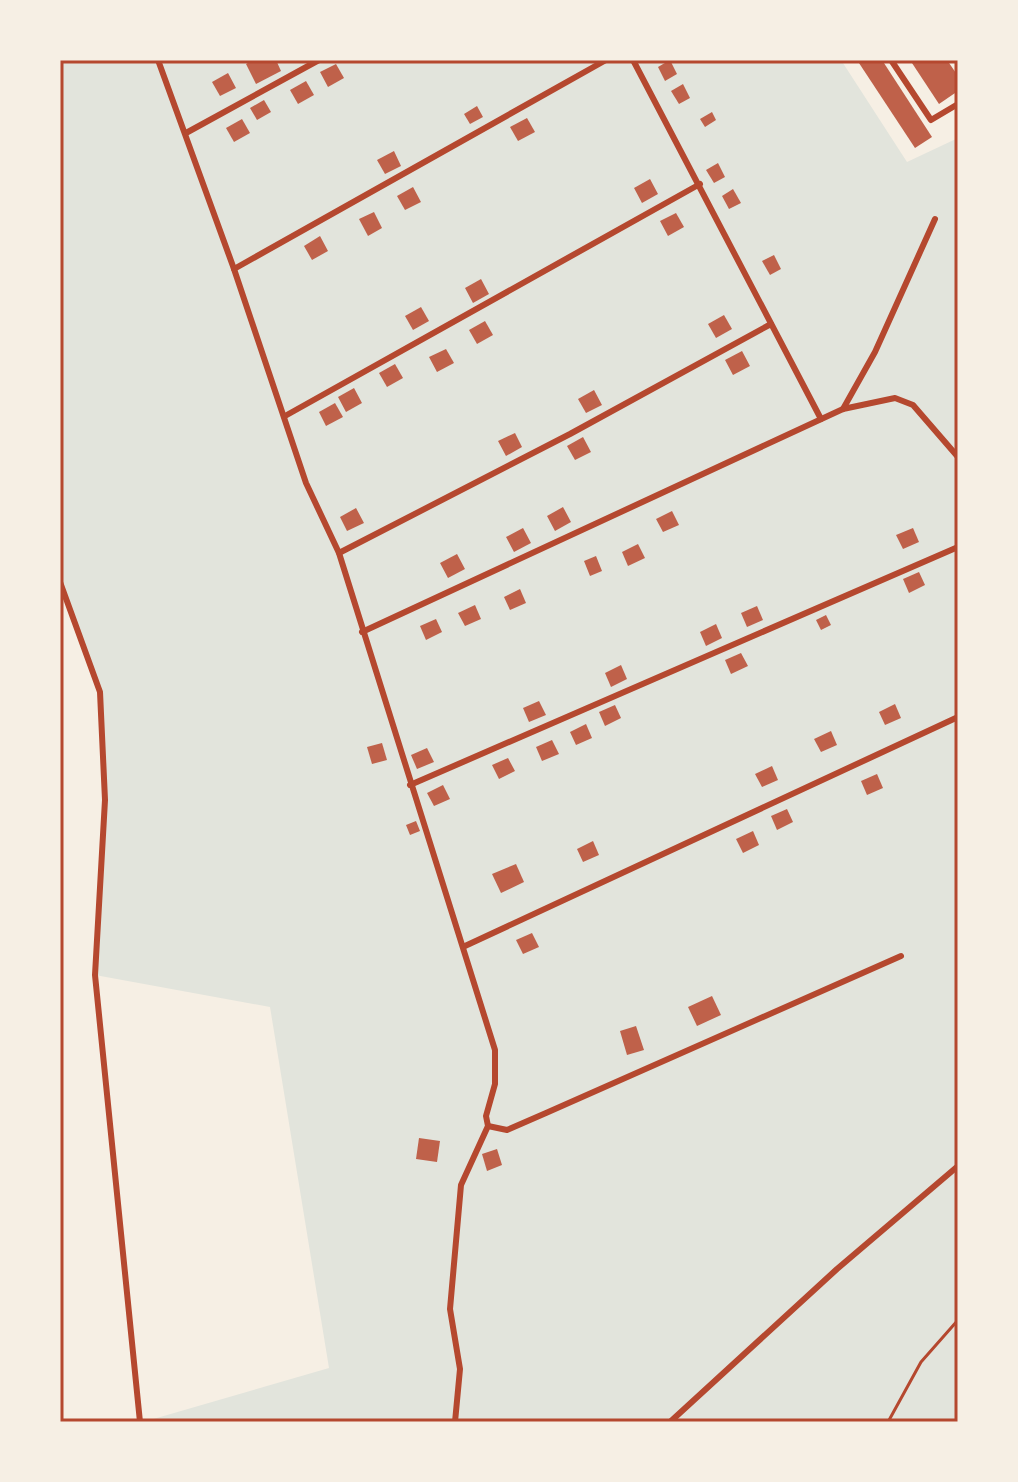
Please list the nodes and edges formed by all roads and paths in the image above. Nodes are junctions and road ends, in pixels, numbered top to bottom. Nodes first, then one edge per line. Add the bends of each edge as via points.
1 (158, 60) edge
2 (319, 60) edge
3 (606, 60) edge
4 (633, 60) edge
5 (891, 60) edge
6 (958, 104) edge
7 (186, 133) junction
8 (700, 184) junction
9 (935, 219) dead end
10 (234, 269) junction
11 (771, 324) junction
12 (843, 409) junction
13 (285, 416) junction
14 (821, 419) junction
15 (958, 457) edge
16 (958, 547) edge
17 (339, 553) junction
18 (60, 582) edge
19 (362, 632) junction
20 (958, 717) edge
21 (410, 785) junction
22 (465, 946) junction
23 (901, 956) dead end
24 (488, 1126) junction
25 (958, 1166) edge
26 (958, 1320) edge
27 (140, 1422) edge
28 (455, 1422) edge
29 (670, 1422) edge
30 (888, 1422) edge

1 - 7 lane
2 - 7 lane
3 - 10 lane
4 - 8 lane
5 - 6 lane via 931,120
7 - 10 lane
8 - 11 lane
8 - 13 lane
9 - 12 lane
10 - 13 lane
11 - 14 lane
11 - 17 lane
12 - 14 lane
12 - 15 lane via 895,398 913,405
13 - 17 lane via 306,483
14 - 19 lane
16 - 21 lane
17 - 19 lane
18 - 27 lane via 100,692 105,800 95,975
19 - 21 lane
20 - 22 lane
21 - 22 lane
22 - 24 lane via 495,1050
23 - 24 lane via 507,1130
24 - 28 lane via 461,1185 450,1309 460,1369
25 - 29 lane
26 - 30 path via 921,1362

